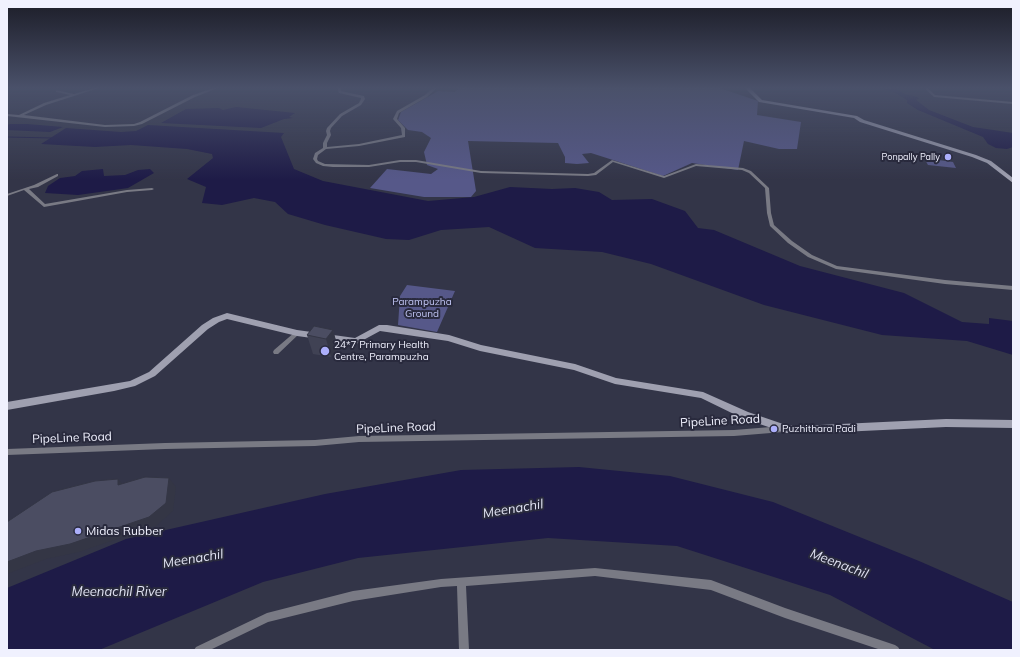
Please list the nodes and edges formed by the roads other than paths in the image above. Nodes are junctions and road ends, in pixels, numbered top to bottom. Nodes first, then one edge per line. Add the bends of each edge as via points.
1 (43, 119) edge
2 (150, 119) edge
3 (338, 119) edge
4 (396, 119) edge
5 (858, 119) edge
6 (325, 148) junction
7 (56, 175) dead end
8 (1013, 181) edge
9 (24, 189) junction
10 (152, 189) dead end
11 (7, 195) edge
12 (1013, 288) edge
13 (297, 333) junction
14 (276, 352) dead end
15 (7, 406) edge
16 (1013, 424) edge
17 (786, 429) junction
18 (7, 452) edge
19 (461, 582) junction
20 (199, 650) edge
21 (464, 650) edge
22 (895, 650) edge

1 - 2 street via 105,126 134,125
3 - 6 street via 329,128
4 - 6 street via 403,128 404,136 359,145
5 - 8 main road via 989,162
6 - 12 street via 316,154 315,159 317,162 333,166 369,166 416,161 482,172 588,175 596,174 614,161 664,177 696,165 743,169 767,188 772,224 790,242 810,256 836,267 945,282
7 - 9 street via 36,186
9 - 10 street via 44,206
9 - 11 street
13 - 14 street
13 - 15 main road via 227,316 205,327 152,374 132,384
13 - 17 main road via 358,341 379,328 387,328 449,338 480,348 574,367 615,381 703,395 745,415
16 - 17 main road via 946,423
17 - 18 street, PipeLine Road via 734,433 359,439 316,443
19 - 20 street via 353,596 267,618
19 - 21 street
19 - 22 street via 595,572 711,585

